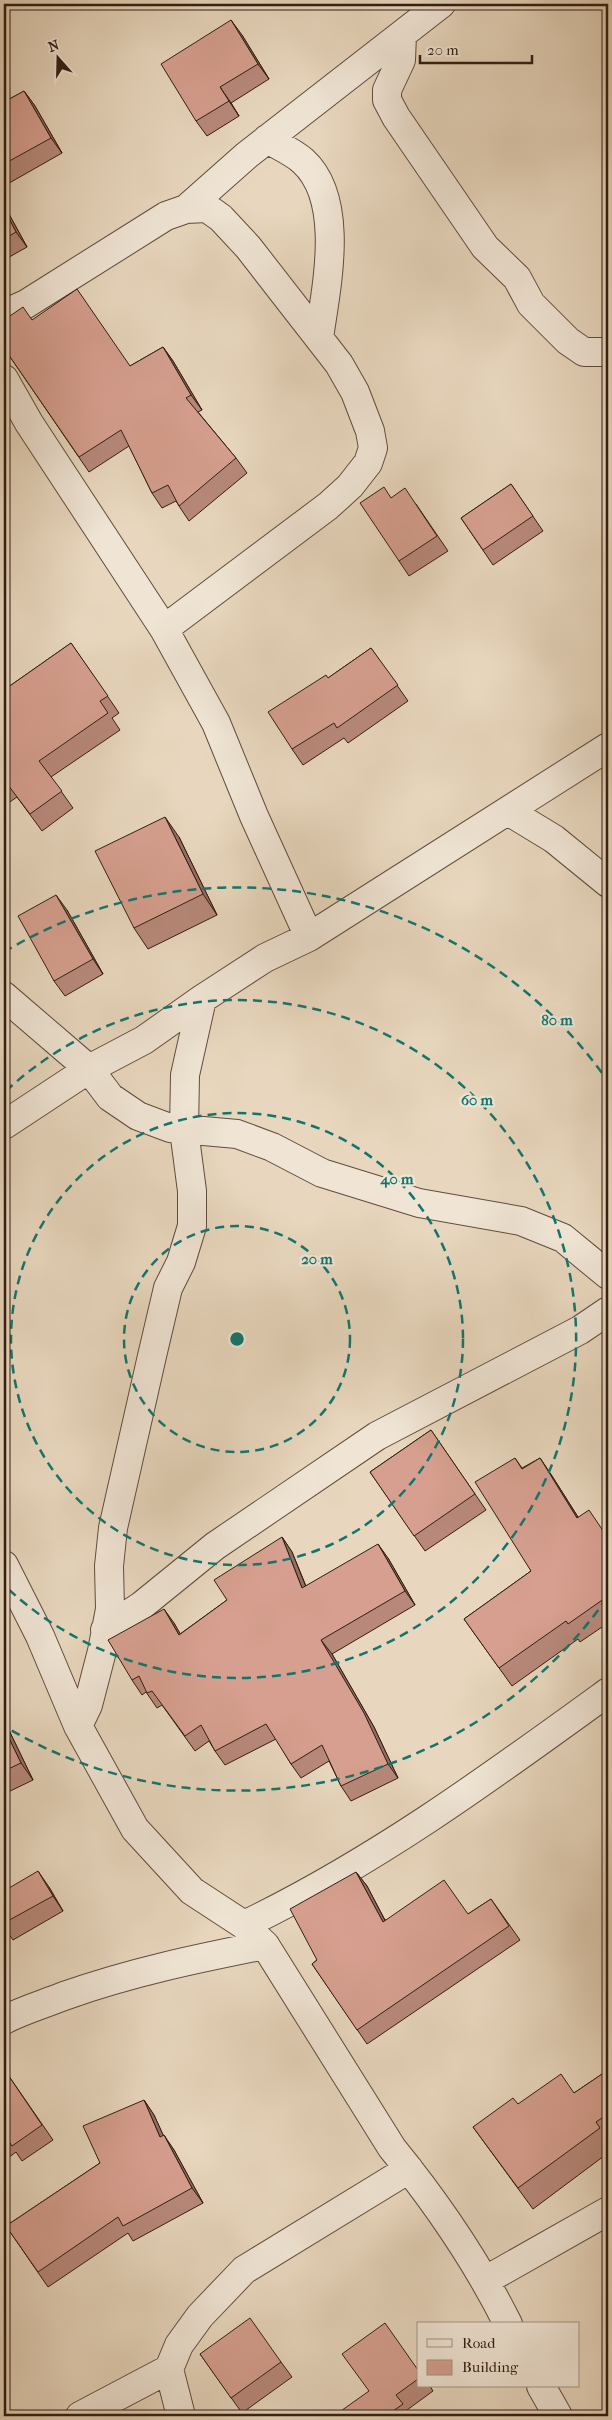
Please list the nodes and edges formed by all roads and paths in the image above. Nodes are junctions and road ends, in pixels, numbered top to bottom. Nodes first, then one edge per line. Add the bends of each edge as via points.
1 (441, 4) edge
2 (402, 35) junction
3 (267, 139) junction
4 (186, 209) junction
5 (4, 314) edge
6 (319, 338) junction
7 (608, 352) edge
8 (4, 379) edge
9 (164, 629) junction
10 (608, 747) edge
11 (508, 811) junction
12 (608, 883) edge
13 (309, 936) junction
14 (4, 996) edge
15 (202, 999) junction
16 (89, 1069) junction
17 (4, 1125) edge
18 (184, 1130) junction
19 (608, 1274) edge
20 (608, 1311) edge
21 (4, 1564) edge
22 (105, 1630) junction
23 (608, 1692) edge
24 (78, 1726) junction
25 (244, 1925) junction
26 (265, 1945) junction
27 (4, 2020) edge
28 (409, 2169) junction
29 (608, 2211) edge
30 (486, 2280) junction
31 (507, 2322) edge
32 (169, 2369) junction
33 (542, 2388) edge
34 (80, 2416) edge
35 (181, 2416) edge
36 (558, 2416) edge

1 - 2 street
2 - 3 street
2 - 7 street via 401,60 386,100 396,117 486,247 516,278 531,304 568,341 584,352
3 - 4 street
3 - 6 street via 308,166 327,206 328,255
4 - 5 street via 166,216 26,304
4 - 6 street via 207,208 221,218 248,247
6 - 9 street via 355,392 370,431 373,448 368,463 328,506
8 - 9 street via 29,423
9 - 13 street via 216,723
10 - 11 street
11 - 12 street via 554,839
11 - 13 street
13 - 15 street via 265,958
14 - 16 street
15 - 16 street via 144,1040
15 - 18 street via 184,1075
16 - 17 street
16 - 18 street via 110,1097 138,1116 155,1124
18 - 19 street via 237,1134 272,1146 322,1173 419,1203 521,1221 563,1238
18 - 22 street via 192,1191 192,1226 181,1262 168,1288 113,1528 109,1566 110,1609
20 - 22 street via 580,1330 377,1436 215,1546 141,1606
21 - 24 street via 40,1636
22 - 24 street via 96,1682
23 - 25 street via 394,1843 344,1874
24 - 25 street via 135,1829 192,1891
25 - 26 street
26 - 27 street via 163,1965 83,1990
26 - 28 street via 392,2148
28 - 30 street
28 - 32 street via 244,2270 200,2316 179,2345
29 - 30 street
30 - 31 street
32 - 34 street
32 - 35 street
33 - 36 street

